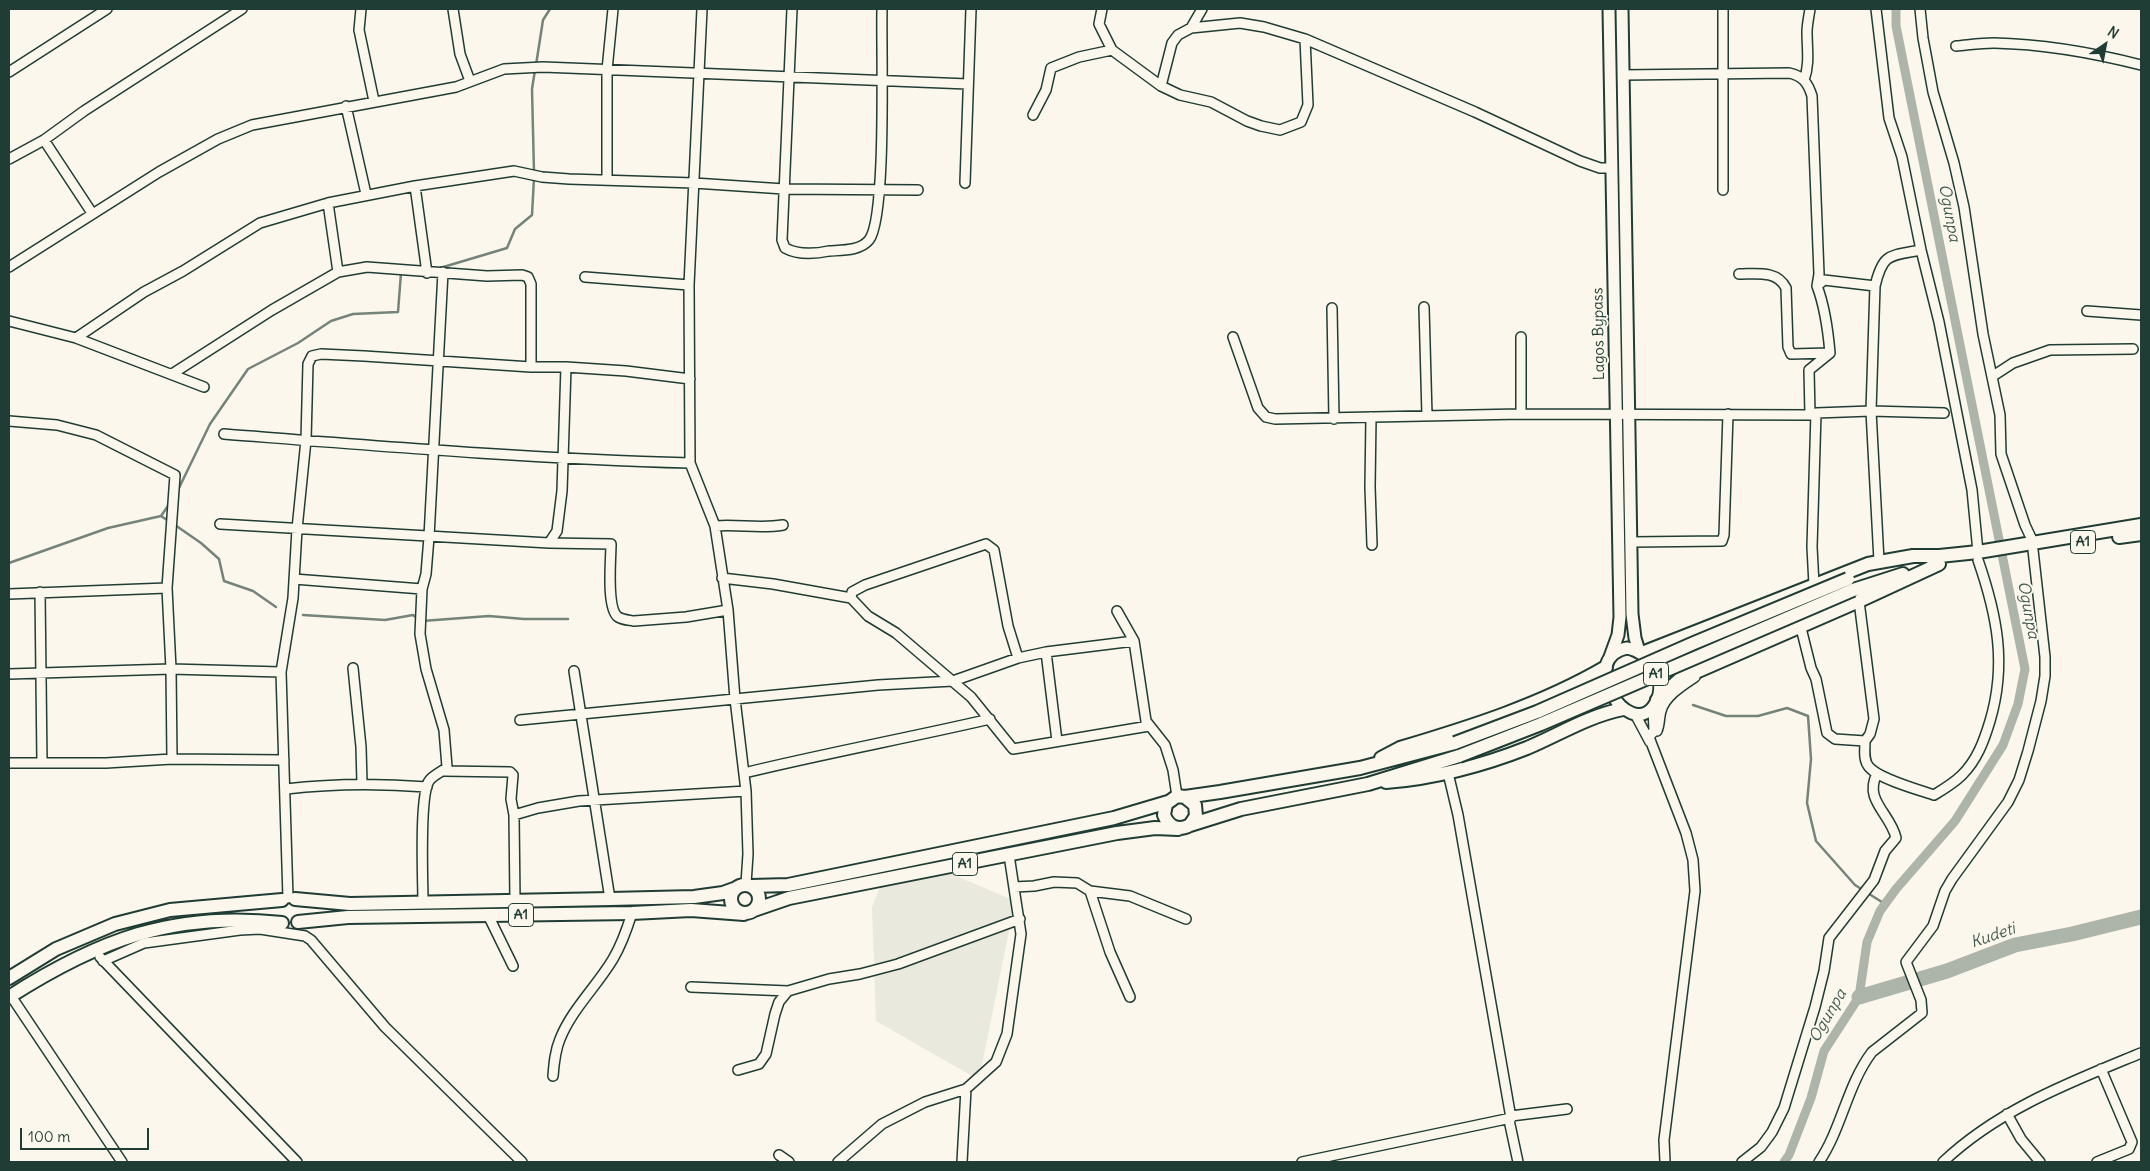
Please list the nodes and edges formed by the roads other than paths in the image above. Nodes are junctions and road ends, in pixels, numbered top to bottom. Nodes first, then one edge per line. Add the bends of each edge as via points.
1 (107, 9) edge
2 (242, 9) edge
3 (361, 9) edge
4 (454, 9) edge
5 (613, 9) edge
6 (702, 9) edge
7 (792, 9) edge
8 (971, 9) edge
9 (1102, 9) edge
10 (1202, 9) edge
11 (1609, 9) edge
12 (1622, 9) edge
13 (1723, 9) edge
14 (1810, 9) edge
15 (1876, 9) edge
16 (1920, 9) edge
17 (882, 10) edge
18 (1192, 28) junction
19 (1305, 38) junction
20 (1956, 46) dead end
21 (1112, 50) junction
22 (2141, 65) edge
23 (607, 70) junction
24 (9, 72) edge
25 (698, 74) junction
26 (1722, 74) junction
27 (1623, 75) junction
28 (789, 77) junction
29 (1804, 80) junction
30 (470, 82) junction
31 (881, 82) junction
32 (968, 84) junction
33 (1161, 86) junction
34 (374, 101) junction
35 (346, 106) junction
36 (1033, 115) dead end
37 (44, 140) junction
38 (9, 159) edge
39 (1612, 168) junction
40 (607, 180) junction
41 (694, 183) junction
42 (965, 183) dead end
43 (415, 186) junction
44 (784, 189) junction
45 (918, 190) dead end
46 (1724, 190) dead end
47 (880, 191) junction
48 (366, 194) junction
49 (328, 203) junction
50 (92, 213) junction
51 (1921, 250) junction
52 (9, 267) edge
53 (338, 272) junction
54 (427, 272) junction
55 (443, 272) junction
56 (1739, 274) dead end
57 (585, 278) dead end
58 (689, 285) junction
59 (1817, 286) junction
60 (1875, 286) junction
61 (1424, 307) dead end
62 (1332, 308) dead end
63 (2087, 311) dead end
64 (2141, 315) edge
65 (9, 321) edge
66 (1233, 337) dead end
67 (1521, 337) dead end
68 (76, 338) junction
69 (2133, 349) dead end
70 (1830, 353) junction
71 (440, 361) junction
72 (531, 367) junction
73 (566, 367) junction
74 (172, 374) junction
75 (1993, 376) junction
76 (690, 379) junction
77 (204, 387) dead end
78 (1871, 411) junction
79 (1944, 413) dead end
80 (1521, 414) junction
81 (1728, 414) junction
82 (1813, 414) junction
83 (1615, 415) junction
84 (1629, 415) junction
85 (1427, 416) junction
86 (1371, 417) junction
87 (1334, 419) junction
88 (9, 421) edge
89 (224, 434) dead end
90 (306, 440) junction
91 (434, 449) junction
92 (564, 456) junction
93 (690, 463) junction
94 (220, 524) dead end
95 (783, 525) dead end
96 (2141, 525) edge
97 (715, 526) junction
98 (296, 529) junction
99 (2141, 534) edge
100 (429, 537) junction
101 (1632, 542) junction
102 (549, 544) junction
103 (1372, 545) dead end
104 (2030, 547) junction
105 (1982, 555) junction
106 (1938, 560) junction
107 (1879, 561) junction
108 (722, 578) junction
109 (294, 579) junction
110 (1814, 584) junction
111 (167, 588) junction
112 (422, 589) junction
113 (40, 592) junction
114 (9, 594) edge
115 (1854, 595) junction
116 (851, 598) junction
117 (728, 610) junction
118 (1117, 611) dead end
119 (1802, 632) junction
120 (1134, 641) junction
121 (1746, 649) junction
122 (1046, 652) junction
123 (1641, 652) junction
124 (1018, 658) junction
125 (1608, 662) junction
126 (353, 668) dead end
127 (171, 669) junction
128 (574, 671) dead end
129 (281, 672) junction
130 (9, 674) edge
131 (42, 674) junction
132 (953, 682) junction
133 (735, 699) junction
134 (1655, 704) junction
135 (1623, 709) junction
136 (1635, 714) junction
137 (581, 715) junction
138 (990, 719) junction
139 (520, 720) dead end
140 (1149, 726) junction
141 (1649, 737) junction
142 (1057, 741) junction
143 (1865, 741) junction
144 (1457, 750) junction
145 (1658, 757) junction
146 (172, 759) junction
147 (284, 760) junction
148 (9, 763) edge
149 (42, 763) junction
150 (1360, 768) junction
151 (444, 771) junction
152 (1448, 772) junction
153 (744, 773) junction
154 (1877, 774) junction
155 (362, 783) junction
156 (1368, 784) junction
157 (426, 787) junction
158 (286, 789) junction
159 (746, 791) junction
160 (1177, 798) junction
161 (593, 800) junction
162 (514, 815) junction
163 (1184, 827) junction
164 (1009, 855) junction
165 (749, 885) junction
166 (1014, 887) junction
167 (734, 889) junction
168 (1090, 891) junction
169 (288, 899) junction
170 (610, 900) junction
171 (515, 901) junction
172 (423, 903) junction
173 (749, 912) junction
174 (632, 913) junction
175 (488, 915) junction
176 (1186, 919) dead end
177 (1020, 920) junction
178 (298, 922) junction
179 (282, 923) junction
180 (93, 950) junction
181 (103, 960) junction
182 (513, 966) dead end
183 (9, 978) edge
184 (691, 987) dead end
185 (788, 991) junction
186 (10, 996) edge
187 (1130, 997) dead end
188 (2141, 1053) edge
189 (2101, 1069) junction
190 (738, 1070) dead end
191 (553, 1076) dead end
192 (966, 1089) junction
193 (1567, 1109) dead end
194 (2007, 1114) junction
195 (1510, 1118) junction
196 (779, 1155) dead end
197 (122, 1162) edge
198 (297, 1162) edge
199 (522, 1162) edge
200 (789, 1162) edge
201 (838, 1162) edge
202 (962, 1162) edge
203 (1302, 1162) edge
204 (1518, 1162) edge
205 (1665, 1162) edge
206 (1742, 1162) edge
207 (1819, 1162) edge
208 (1943, 1162) edge
209 (2040, 1162) edge
210 (2097, 1162) edge

1 - 24 street
2 - 37 street
3 - 34 street via 359,30
4 - 30 street via 460,54
5 - 23 street
6 - 25 street
7 - 28 street
8 - 32 street
9 - 21 street via 1099,24
10 - 18 street
11 - 39 main road, Lagos Bypass
12 - 27 main road, Lagos Bypass
13 - 26 street
14 - 29 street
15 - 51 street via 1889,118 1911,193
16 - 75 street via 1933,92 1964,207 1983,334
17 - 31 street
18 - 19 street via 1240,23
18 - 33 street via 1178,35 1172,43
19 - 33 street via 1307,111 1301,122 1288,129 1280,130 1247,121 1211,102 1180,95
19 - 39 street via 1580,161 1600,168
20 - 22 street via 2025,45 2094,54
21 - 33 street
21 - 36 street via 1051,68 1046,90
23 - 25 street
23 - 30 street via 504,69
23 - 40 street
25 - 28 street
25 - 41 street
26 - 27 street
26 - 29 street via 1789,74
26 - 46 street
27 - 84 main road, Lagos Bypass
28 - 31 street
28 - 44 street
29 - 59 street via 1812,96
30 - 34 street
31 - 32 street
31 - 47 street
32 - 42 street
34 - 35 street
35 - 48 street
35 - 50 street via 252,125 159,172
37 - 38 street
37 - 50 street
39 - 83 main road, Lagos Bypass
40 - 41 street
40 - 43 street via 542,177 514,171
41 - 44 street
41 - 58 street
43 - 48 street
43 - 54 street
44 - 47 street
44 - 47 street via 782,240 785,248 794,252 821,253 866,244 874,230
45 - 47 street
48 - 49 street
49 - 53 street
49 - 68 street via 260,223 183,272 144,292
50 - 52 street
51 - 60 street via 1887,258 1879,268
51 - 105 street via 1939,322
53 - 54 street via 367,267
53 - 74 street
54 - 55 street
55 - 71 street
55 - 72 street via 528,277 531,284
56 - 70 street via 1774,276 1783,282 1791,354
57 - 58 street
58 - 76 street
59 - 60 street via 1824,280
59 - 70 street via 1827,322
60 - 78 street
61 - 85 street
62 - 87 street
63 - 64 street
65 - 68 street
66 - 87 street via 1258,408 1266,417
67 - 80 street
68 - 74 street
69 - 75 street via 2050,350 2013,363
70 - 82 street via 1809,370
71 - 72 street
71 - 90 street via 312,356 308,364
71 - 91 street
72 - 73 street
73 - 76 street
73 - 92 street
74 - 77 street
75 - 104 street via 2000,415 2001,454
76 - 93 street
78 - 79 street
78 - 82 street
78 - 107 street
80 - 83 street
80 - 85 street
81 - 82 street
81 - 84 street
81 - 101 street via 1722,541
82 - 110 street
83 - 84 street
83 - 125 main road, Lagos Bypass via 1620,617 1618,635
84 - 101 main road, Lagos Bypass
85 - 86 street
86 - 87 street
86 - 103 street
88 - 111 street via 57,425 96,435 175,475
89 - 90 street
90 - 91 street
90 - 98 street
91 - 92 street
91 - 100 street
92 - 93 street
92 - 102 street via 557,531
93 - 97 street
94 - 98 street
95 - 97 street via 768,528
96 - 104 highway, A1
97 - 108 street
98 - 100 street
98 - 109 street
99 - 104 highway, A1
100 - 102 street
100 - 112 street
101 - 123 main road, Lagos Bypass via 1632,620
102 - 117 street via 611,544 614,612 625,620 686,617
104 - 105 highway, A1
104 - 207 street via 2045,676 2042,701 2019,780 2008,802 1952,879 1933,926 1906,965 1921,1000 1922,1013 1867,1058 1832,1141
105 - 106 highway, A1
105 - 154 street via 2000,662 1996,697 1983,743 1962,775 1934,795
106 - 107 highway via 1913,556
106 - 115 highway, A1
107 - 110 highway
108 - 116 street
108 - 117 street
109 - 112 street
109 - 129 street
110 - 123 highway
111 - 113 street
111 - 127 street
112 - 151 street via 420,634 444,730 448,767
113 - 114 street
113 - 131 street
115 - 119 street
115 - 121 highway
115 - 143 street via 1874,719
115 - 144 highway, A1, bridge via 1542,724
116 - 124 street via 852,592 865,585 986,544 994,550 1008,626
116 - 132 street via 868,616 896,633
117 - 133 street
118 - 120 street
119 - 121 street
119 - 143 street via 1827,733 1835,739
120 - 122 street
120 - 140 street via 1144,714
121 - 134 highway via 1680,679
121 - 141 street via 1679,689 1661,709 1659,728
122 - 124 street
122 - 142 street
123 - 125 main road via 1627,648 1619,650
123 - 134 main road via 1652,663 1658,677 1660,685
124 - 132 street
125 - 135 main road via 1611,692
125 - 150 highway via 1586,679 1519,709 1400,748
126 - 155 street
127 - 129 street
127 - 131 street
127 - 146 street
128 - 137 street
129 - 147 street
130 - 131 street
131 - 149 street
132 - 133 street via 878,685
132 - 138 street via 971,696
133 - 137 street
133 - 153 street
134 - 136 main road via 1645,713
134 - 141 street via 1654,731
135 - 136 main road
135 - 152 highway via 1601,713 1526,748
136 - 145 street
137 - 139 street
137 - 161 street
138 - 142 street via 1013,749
138 - 153 street
140 - 142 street
140 - 160 street via 1165,745
141 - 145 street
143 - 154 street via 1865,759
144 - 150 highway, A1
144 - 156 highway, A1
145 - 205 street via 1686,834 1696,892 1664,1140
146 - 147 street
146 - 149 street
147 - 158 street
148 - 149 street
150 - 160 highway, A1
151 - 157 street via 432,778
151 - 162 street via 510,772 513,775 511,799
152 - 156 highway via 1406,781
152 - 195 street
153 - 159 street
154 - 206 street via 1873,795 1896,838 1885,851 1874,880 1830,938 1815,1007 1784,1108 1761,1147
155 - 157 street
155 - 158 street
156 - 163 highway, A1 via 1241,808
157 - 172 street
158 - 169 street
159 - 161 street
159 - 165 street
160 - 163 highway via 1191,800 1196,810 1196,816
160 - 163 highway via 1164,810 1164,815 1170,825
160 - 165 highway, A1 via 1114,818 788,885
161 - 162 street
161 - 170 street
162 - 171 street
163 - 164 highway, A1 via 1136,830
164 - 166 street
164 - 173 highway, A1 via 789,898
165 - 167 highway
165 - 173 highway via 758,891 759,896 758,906
166 - 168 street via 1077,883
166 - 177 street
167 - 170 highway, A1 via 723,894 694,897
167 - 173 highway via 730,898 734,908
168 - 176 street via 1130,896
168 - 187 street via 1110,952
169 - 172 highway, A1 via 350,904
169 - 178 highway via 301,904 303,912
169 - 179 highway via 276,912
169 - 183 highway, A1 via 170,910 124,921 56,949
170 - 171 highway, A1
171 - 172 highway, A1
173 - 174 highway, A1
174 - 175 highway, A1
174 - 191 street via 625,938 612,961 560,1038
175 - 178 highway, A1 via 348,917
175 - 182 street
177 - 185 street via 898,964
177 - 192 street via 1020,950 1007,1034 996,1062
178 - 179 highway
179 - 180 highway via 246,919 180,925 124,938
180 - 181 street
180 - 186 highway
181 - 198 street
181 - 199 street via 144,943 223,932 260,929 305,936 391,1033
184 - 185 street
185 - 190 street via 779,1002 766,1054 759,1064
186 - 197 street
188 - 189 street
189 - 194 street
189 - 210 street via 2132,1142 2129,1149
192 - 201 street via 926,1102 882,1124
192 - 202 street
193 - 195 street
194 - 208 street via 1982,1129
194 - 209 street via 2021,1139
195 - 203 street
195 - 204 street
196 - 200 street

